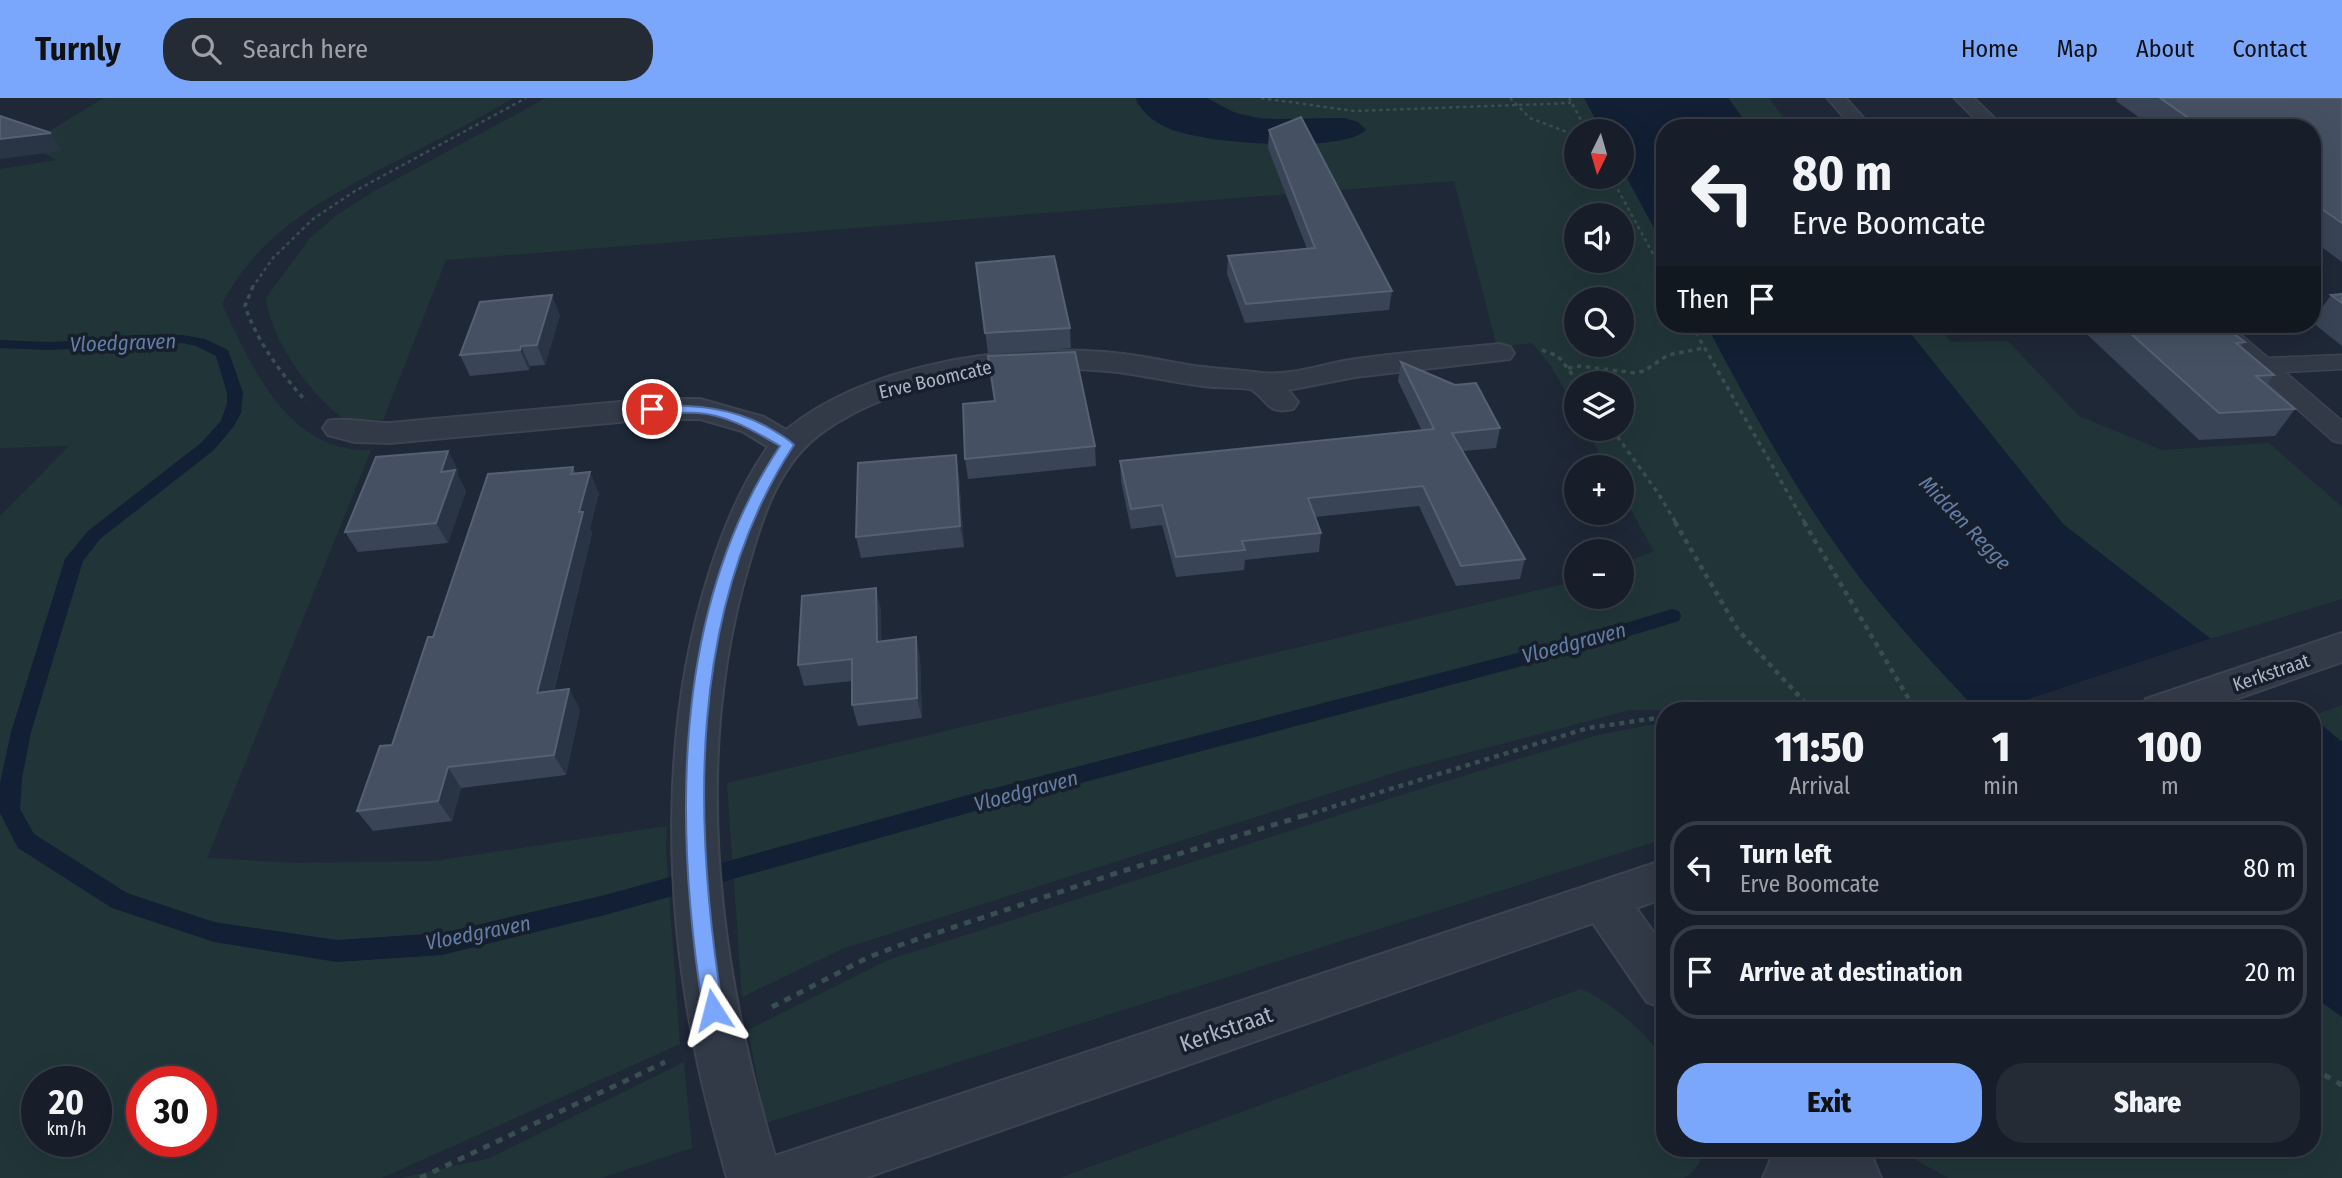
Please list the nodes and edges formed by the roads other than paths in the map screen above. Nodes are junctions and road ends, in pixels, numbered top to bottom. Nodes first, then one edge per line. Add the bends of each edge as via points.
1 (1836, 98) edge
2 (1963, 98) edge
3 (1856, 119) edge
4 (1986, 119) edge
5 (2224, 333) edge
6 (1499, 353) dead end
7 (2342, 362) edge
8 (2262, 366) junction
9 (2342, 382) edge
10 (2287, 386) junction
11 (2342, 405) edge
12 (2310, 407) junction
13 (339, 428) road end
14 (2342, 435) edge
15 (788, 445) junction
16 (2342, 647) edge
17 (2183, 702) edge
18 (1656, 882) edge
19 (1603, 900) junction
20 (1656, 975) edge
21 (754, 1178) edge
22 (788, 1178) edge

1 - 3 lane
2 - 4 lane
5 - 8 lane
6 - 15 street, Erve Boomcate via 1355,368 1299,380 1272,392 1111,362 992,364 886,388 848,402
7 - 8 lane
8 - 10 lane
9 - 10 lane
10 - 12 lane
11 - 12 lane
12 - 14 lane
13 - 15 street via 390,433 652,409 700,409 753,424
15 - 21 street, Erve Boomcate via 751,507 716,604 703,684 696,774 700,928 717,1037
16 - 17 street, Kerkstraat
18 - 19 street, Kerkstraat
19 - 20 street
19 - 22 street, Kerkstraat

